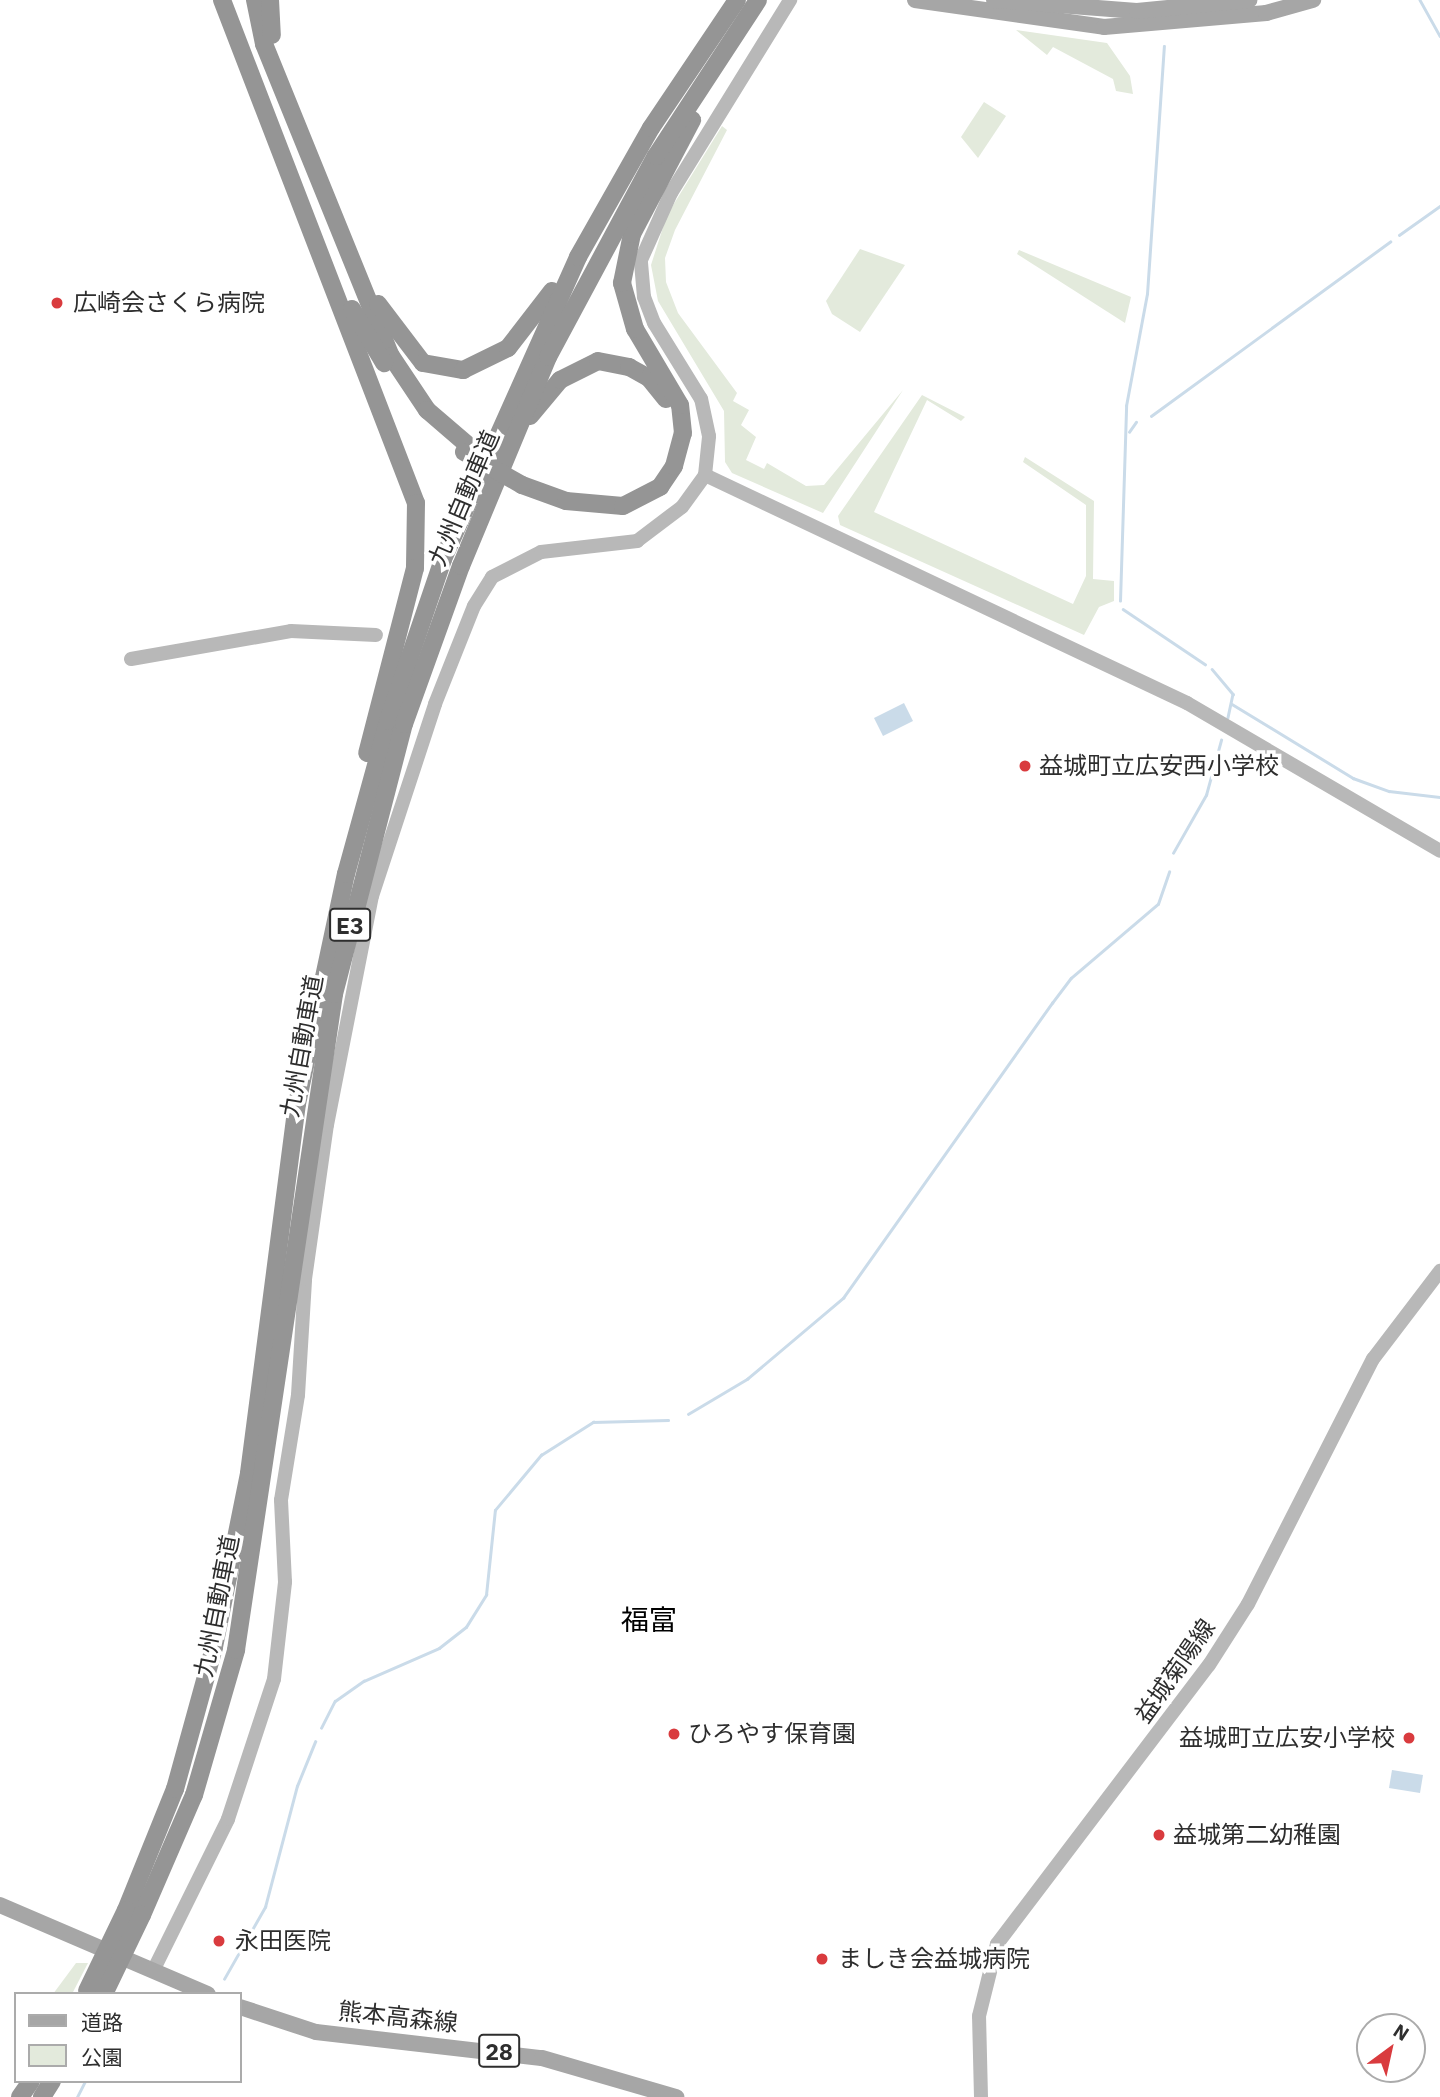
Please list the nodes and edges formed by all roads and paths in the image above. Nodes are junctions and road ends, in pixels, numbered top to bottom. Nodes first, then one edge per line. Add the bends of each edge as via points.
1 (222, 0) edge
2 (247, 0) edge
3 (255, 0) edge
4 (270, 0) edge
5 (737, 0) edge
6 (758, 0) edge
7 (915, 0) edge
8 (1041, 0) edge
9 (1098, 0) edge
10 (1250, 0) edge
11 (1313, 0) edge
12 (790, 1) edge
13 (1006, 1) edge
14 (1136, 6) edge
15 (1153, 26) junction
16 (1104, 27) junction
17 (290, 110) junction
18 (268, 118) junction
19 (578, 257) junction
20 (352, 262) junction
21 (330, 272) junction
22 (519, 432) junction
23 (467, 449) junction
24 (705, 475) junction
25 (524, 481) junction
26 (376, 635) dead end
27 (131, 659) dead end
28 (1440, 851) edge
29 (346, 874) junction
30 (1440, 1271) edge
31 (0, 1905) edge
32 (134, 1912) junction
33 (154, 1969) junction
34 (93, 1992) edge
35 (204, 1992) edge
36 (242, 2008) edge
37 (676, 2097) edge
38 (981, 2097) edge

1 - 18 highway
2 - 18 highway
3 - 17 highway via 264,44
4 - 17 highway
5 - 19 highway, 九州自動車道 / E3 via 651,128
6 - 22 highway, 九州自動車道 / E3 via 625,212 548,357
6 - 25 highway via 641,214 625,254 622,283 628,312 680,405 683,433 674,466 660,487 623,506 566,501
7 - 16 main road
8 - 9 street
10 - 14 main road
11 - 15 main road via 1266,13
12 - 24 street via 671,193 641,260 644,297 654,323 701,399 709,436
13 - 14 main road
14 - 15 street
14 - 16 street
15 - 16 main road
17 - 20 highway
18 - 21 highway
19 - 20 highway via 509,348 463,370 423,363 407,347
19 - 29 highway, 九州自動車道 / E3 via 443,559 388,721
20 - 23 highway via 391,356 427,410
21 - 23 highway via 397,385
21 - 29 highway via 416,503 415,568 366,757
22 - 25 highway via 560,380 598,361 622,364 649,378 667,401 673,420 672,442 661,470 627,494 578,495
22 - 32 highway, 九州自動車道 / E3 via 433,641 364,865 317,1097 236,1650 194,1795
23 - 25 highway, bridge
24 - 28 street via 1187,702
24 - 33 street via 672,516 637,541 541,552 492,577 474,606 435,704 372,896 327,1125 305,1279 298,1395 281,1500 285,1582 274,1679 228,1819
26 - 27 street via 290,631
29 - 32 highway, 九州自動車道 / E3 via 297,1104 249,1473 214,1647 175,1789
30 - 38 street, 益城菊陽線 via 1373,1359 1248,1604 1209,1665 997,1944 979,2016
31 - 33 main road
32 - 34 highway, 九州自動車道 / E3, bridge
33 - 35 main road
36 - 37 main road, 熊本高森線 / 28 via 316,2032 542,2059

